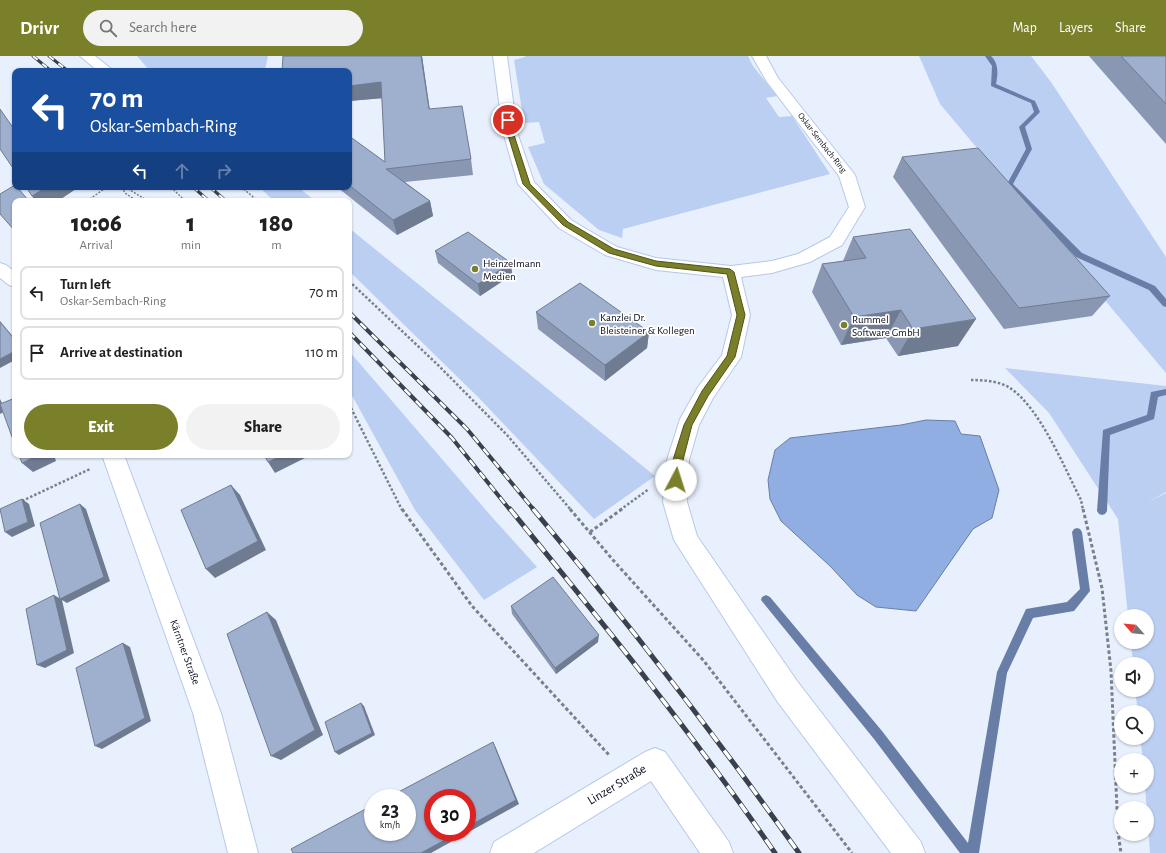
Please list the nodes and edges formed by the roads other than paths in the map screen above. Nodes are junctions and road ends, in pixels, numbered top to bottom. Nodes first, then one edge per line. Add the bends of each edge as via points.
1 (87, 56) edge
2 (500, 56) edge
3 (759, 56) edge
4 (103, 68) edge
5 (0, 269) edge
6 (730, 272) junction
7 (12, 279) edge
8 (115, 458) edge
9 (243, 853) edge
10 (505, 853) edge
11 (718, 853) edge
12 (910, 853) edge

1 - 4 street
2 - 6 street, Oskar-Sembach-Ring via 510,132 526,184 565,224 611,251 656,264
3 - 6 street, Oskar-Sembach-Ring via 772,79 847,175 857,207 836,241 804,258 772,267
5 - 7 street
6 - 12 street via 741,315 731,357 705,393 688,425 677,469 675,502 686,540 787,691
8 - 9 street, Kärntner Straße via 207,713
10 - 11 street, Linzer Straße via 656,762

